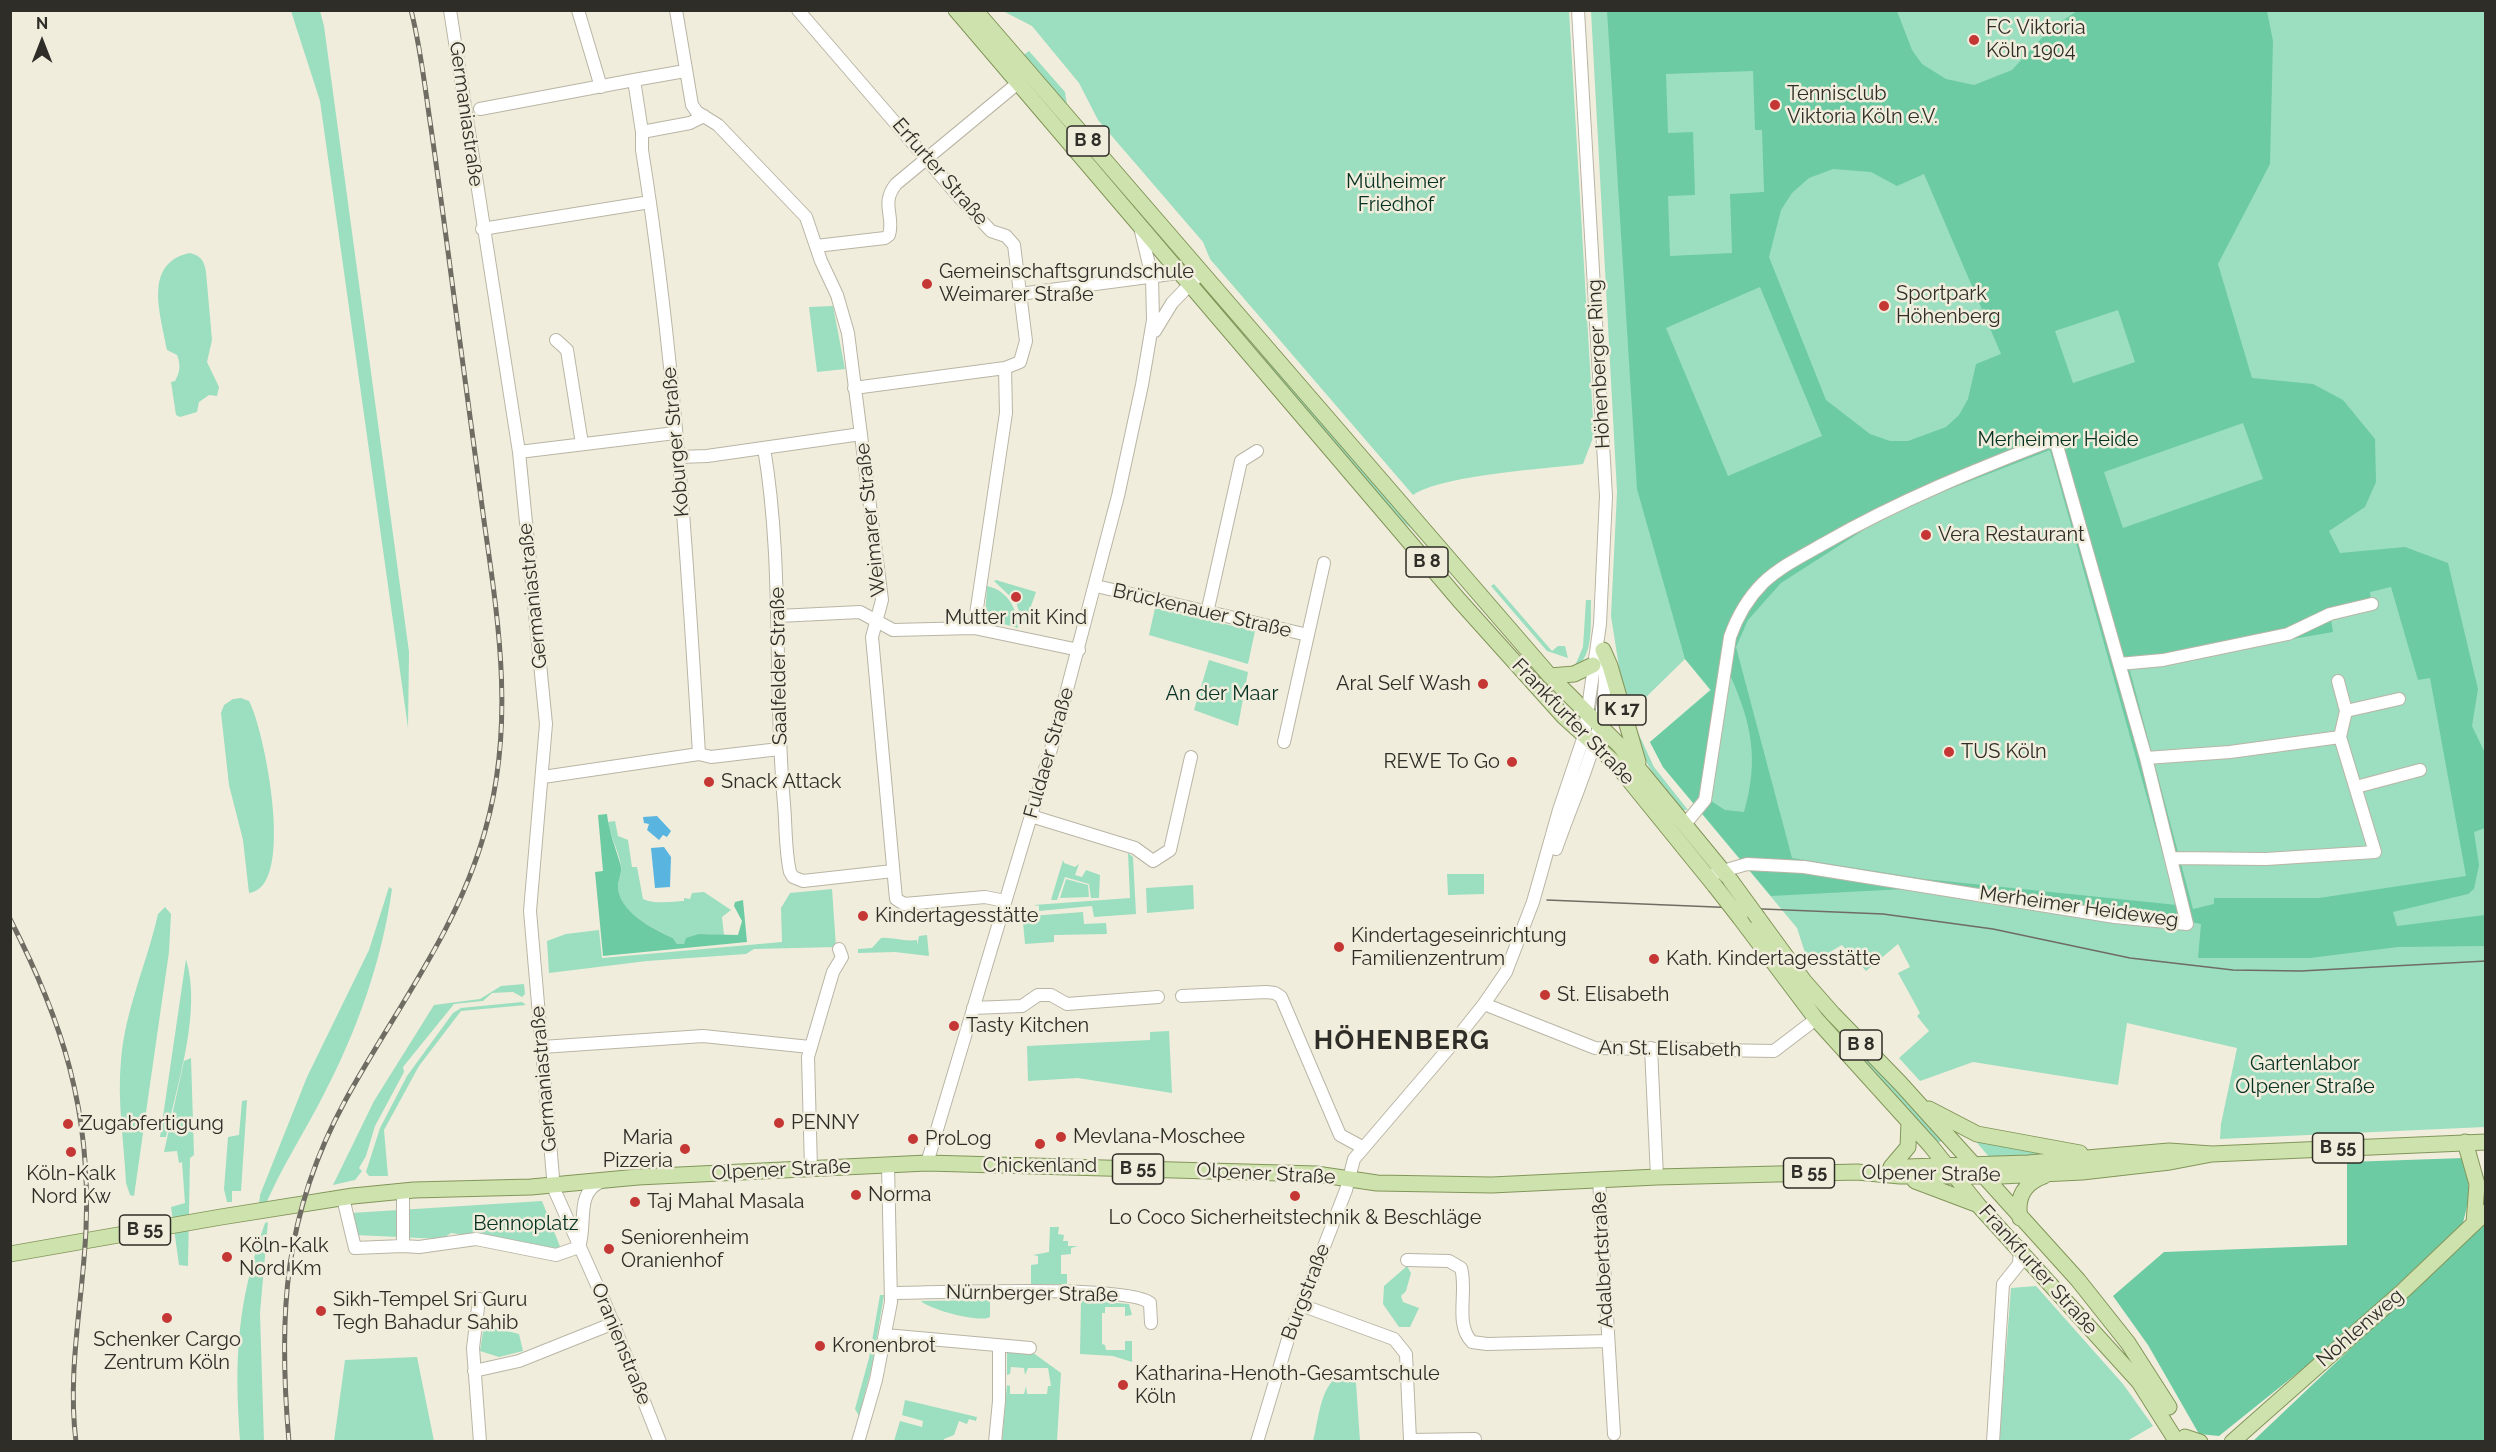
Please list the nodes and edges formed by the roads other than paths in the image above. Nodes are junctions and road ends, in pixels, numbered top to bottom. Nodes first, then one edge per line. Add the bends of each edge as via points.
1 (450, 10) edge
2 (578, 10) edge
3 (676, 10) edge
4 (798, 10) edge
5 (956, 10) edge
6 (975, 10) edge
7 (1578, 10) edge
8 (685, 71) junction
9 (634, 80) junction
10 (1018, 83) junction
11 (601, 87) junction
12 (480, 109) dead end
13 (704, 116) junction
14 (642, 132) junction
15 (927, 158) junction
16 (650, 202) junction
17 (1139, 223) junction
18 (483, 229) junction
19 (816, 246) junction
20 (1201, 270) junction
21 (1179, 273) junction
22 (1152, 277) junction
23 (1190, 286) junction
24 (1020, 294) junction
25 (1151, 338) junction
26 (556, 340) dead end
27 (1005, 368) junction
28 (854, 388) junction
29 (675, 433) junction
30 (861, 434) junction
31 (582, 444) junction
32 (764, 448) junction
33 (1257, 451) dead end
34 (519, 452) junction
35 (678, 457) junction
36 (1324, 563) dead end
37 (1096, 586) junction
38 (1475, 588) junction
39 (1459, 600) junction
40 (2372, 604) dead end
41 (1207, 613) junction
42 (777, 616) junction
43 (877, 620) junction
44 (1600, 624) junction
45 (974, 628) junction
46 (1308, 635) junction
47 (1079, 650) junction
48 (1603, 650) junction
49 (1593, 664) junction
50 (2120, 664) junction
51 (1550, 676) junction
52 (2338, 681) dead end
53 (2399, 699) dead end
54 (2346, 711) junction
55 (1594, 721) junction
56 (2340, 737) junction
57 (1589, 740) junction
58 (1284, 742) dead end
59 (779, 749) junction
60 (699, 754) junction
61 (1191, 757) dead end
62 (2146, 758) junction
63 (1640, 770) junction
64 (2420, 770) dead end
65 (543, 777) junction
66 (2356, 786) junction
67 (1031, 816) junction
68 (1686, 823) junction
69 (2172, 858) junction
70 (893, 871) junction
71 (1727, 876) junction
72 (1711, 880) junction
73 (1005, 901) junction
74 (839, 949) dead end
75 (1182, 996) dead end
76 (1158, 997) dead end
77 (1484, 1004) junction
78 (973, 1008) junction
79 (1816, 1018) junction
80 (542, 1047) junction
81 (810, 1047) junction
82 (1651, 1048) junction
83 (1900, 1083) junction
84 (1909, 1122) junction
85 (2486, 1142) edge
86 (2465, 1143) junction
87 (1362, 1147) junction
88 (2212, 1154) junction
89 (2097, 1157) junction
90 (927, 1163) junction
91 (888, 1165) junction
92 (811, 1169) junction
93 (1978, 1170) junction
94 (1951, 1171) junction
95 (1896, 1172) junction
96 (2049, 1174) junction
97 (1657, 1177) junction
98 (1348, 1179) junction
99 (1599, 1180) junction
100 (606, 1181) junction
101 (554, 1184) junction
102 (403, 1191) junction
103 (343, 1198) junction
104 (1979, 1206) junction
105 (2486, 1212) edge
106 (2020, 1218) junction
107 (2474, 1223) junction
108 (403, 1246) junction
109 (579, 1247) junction
110 (2020, 1247) junction
111 (10, 1254) edge
112 (1407, 1260) dead end
113 (892, 1293) junction
114 (479, 1299) dead end
115 (1301, 1305) junction
116 (614, 1323) junction
117 (1151, 1323) dead end
118 (885, 1335) junction
119 (1608, 1341) junction
120 (999, 1346) junction
121 (1030, 1348) dead end
122 (474, 1371) junction
123 (1614, 1434) dead end
124 (1475, 1439) dead end
125 (2183, 1440) edge
126 (1410, 1441) edge
127 (2231, 1441) edge
128 (480, 1442) edge
129 (660, 1442) edge
130 (858, 1442) edge
131 (995, 1442) edge
132 (1257, 1442) edge
133 (1993, 1442) edge
134 (2200, 1442) edge

1 - 18 street, Germaniastraße
2 - 11 street
3 - 8 street
4 - 15 street, Erfurter Straße
5 - 10 main road, Frankfurter Straße / B 8
6 - 20 main road, Frankfurter Straße / B 8
7 - 44 street, Höhenberger Ring / K 17 via 1605,468
8 - 9 street
8 - 13 street via 692,105
9 - 11 street
9 - 14 street, Koburger Straße
10 - 15 street
10 - 17 main road, Frankfurter Straße / B 8
11 - 12 street
13 - 14 street via 690,123
13 - 19 street, Weimarer Straße via 746,152 806,218
14 - 16 street, Koburger Straße
15 - 19 street via 889,193 890,230 885,238
15 - 24 street, Erfurter Straße via 992,231 1006,236 1014,245
16 - 18 street
16 - 29 street, Koburger Straße
17 - 21 main road, Frankfurter Straße / B 8
17 - 22 street, Fuldaer Straße
18 - 34 street, Germaniastraße
19 - 28 street, Weimarer Straße via 848,333
20 - 21 street
20 - 23 street, Fuldaer Straße
20 - 38 main road, Frankfurter Straße / B 8
21 - 22 street
21 - 23 main road, Frankfurter Straße / B 8
22 - 24 street
22 - 25 street, Fuldaer Straße
23 - 25 street, Fuldaer Straße via 1166,311
23 - 39 main road, Frankfurter Straße / B 8
24 - 27 street, Erfurter Straße via 1026,341 1020,363
25 - 37 street, Fuldaer Straße
26 - 31 street via 567,351
27 - 28 street
27 - 45 street via 1006,413
28 - 30 street, Weimarer Straße
29 - 31 street
29 - 35 street, Koburger Straße
30 - 32 street
30 - 43 street, Weimarer Straße via 882,600
31 - 34 street
32 - 35 street
32 - 42 street, Saalfelder Straße via 772,495
33 - 41 street via 1241,462
34 - 65 street, Germaniastraße via 546,724
35 - 60 street, Koburger Straße
36 - 46 street
37 - 41 street, Brückenauer Straße
37 - 47 street, Fuldaer Straße
38 - 39 main road
38 - 51 main road, Frankfurter Straße / B 8
39 - 57 main road, Frankfurter Straße / B 8
40 - 50 street via 2330,614 2288,634 2163,660
41 - 46 street, Brückenauer Straße
42 - 43 street via 860,612
42 - 59 street, Saalfelder Straße
43 - 45 street via 893,630
43 - 70 street, Weimarer Straße via 872,637
44 - 48 street, K 17
44 - 49 street, Höhenberger Ring / K 17
45 - 47 street
46 - 58 street
47 - 67 street, Fuldaer Straße
48 - 55 street, K 17 via 1604,693
48 - 63 main road, K 17
49 - 51 main road via 1574,674
49 - 55 street, Höhenberger Ring / K 17
50 - 62 street, Merheimer Heideweg
50 - 68 street, Merheimer Heideweg via 2055,439 1889,508 1764,582 1750,598 1730,637 1704,800
51 - 55 main road, Frankfurter Straße / B 8
52 - 54 street
53 - 54 street
54 - 56 street
55 - 57 street
55 - 63 main road, Frankfurter Straße / B 8
56 - 62 street via 2230,752
56 - 66 street
57 - 72 main road, Frankfurter Straße / B 8 via 1626,775
57 - 77 street via 1543,885 1506,972
59 - 60 street via 711,757
59 - 70 street, Saalfelder Straße via 791,876 799,880
60 - 65 street
61 - 67 street via 1170,850 1153,861 1135,848
62 - 69 street, Merheimer Heideweg
63 - 68 main road, Frankfurter Straße / B 8
64 - 66 street
65 - 80 street, Germaniastraße via 530,911
66 - 69 street via 2375,852 2266,859
67 - 73 street, Fuldaer Straße
68 - 71 main road, Frankfurter Straße / B 8
69 - 71 street, Merheimer Heideweg via 2187,924 1804,867 1747,864
70 - 73 street, Weimarer Straße via 896,899 901,904 985,897
71 - 72 street, Merheimer Heideweg
71 - 83 main road, Frankfurter Straße / B 8, bridge via 1809,988
72 - 79 main road, Frankfurter Straße / B 8, bridge
73 - 78 street, Fuldaer Straße
74 - 81 street via 842,957 833,972
75 - 87 street via 1266,992 1281,997 1340,1136
76 - 78 street via 1067,1004 1051,995 1038,995 1022,1006
77 - 82 street, An St. Elisabeth via 1584,1046
77 - 87 street via 1384,1126
78 - 90 street, Fuldaer Straße
79 - 82 street, An St. Elisabeth via 1774,1051
79 - 84 main road, Frankfurter Straße / B 8
80 - 81 street via 702,1036
80 - 101 street, Germaniastraße
81 - 92 street
82 - 97 street
83 - 89 main road via 1934,1112 1971,1132
83 - 93 main road, Frankfurter Straße / B 8
84 - 94 main road, Frankfurter Straße / B 8
84 - 95 main road via 1908,1147
85 - 86 main road, Olpener Straße / B 55
86 - 88 main road, Olpener Straße / B 55
86 - 107 main road via 2477,1184
87 - 98 street, Burgstraße
88 - 89 main road, Olpener Straße / B 55 via 2169,1151
88 - 96 main road, Olpener Straße / B 55
89 - 93 main road, Olpener Straße / B 55
90 - 91 main road, Olpener Straße / B 55
90 - 98 main road, Olpener Straße / B 55 via 1307,1174
91 - 92 main road, Olpener Straße / B 55
91 - 113 street
92 - 100 main road, Olpener Straße / B 55
93 - 94 main road, B 55
93 - 96 main road, Olpener Straße / B 55
93 - 106 main road, Frankfurter Straße / B 8
94 - 95 main road, Olpener Straße / B 55
94 - 104 main road, Frankfurter Straße / B 8
95 - 97 main road, Olpener Straße / B 55
95 - 104 main road
96 - 106 main road via 2024,1189
97 - 99 main road, Olpener Straße / B 55
98 - 99 main road, Olpener Straße / B 55 via 1492,1185
98 - 115 street, Burgstraße
99 - 119 street, Adalbertstraße
100 - 101 main road, Olpener Straße / B 55
100 - 109 street via 594,1185 585,1196 584,1234
101 - 102 main road, Olpener Straße / B 55
101 - 109 street, Oranienstraße
102 - 103 main road, Olpener Straße / B 55
102 - 108 street
103 - 108 street via 355,1248
103 - 111 main road, Olpener Straße / B 55
104 - 110 main road, Frankfurter Straße / B 8
105 - 107 main road, Nohlenweg
106 - 125 main road, Frankfurter Straße / B 8 via 2078,1280 2128,1343
107 - 127 main road, Nohlenweg via 2404,1290
108 - 109 street via 476,1239 556,1255
109 - 116 street, Oranienstraße
110 - 125 main road, Frankfurter Straße / B 8 via 2139,1382
110 - 133 street via 2019,1264 2003,1284
112 - 119 street, Adalbertstraße via 1449,1261 1461,1268 1463,1328 1472,1342
113 - 117 street, Nürnberger Straße via 1131,1295 1149,1302
113 - 118 street
114 - 122 street via 472,1348
115 - 126 street via 1394,1339 1406,1354
115 - 132 street, Burgstraße
116 - 122 street via 519,1361
116 - 129 street, Oranienstraße
118 - 120 street
118 - 130 street
119 - 123 street, Adalbertstraße
120 - 121 street
120 - 131 street
122 - 128 street
124 - 126 street
125 - 134 main road

